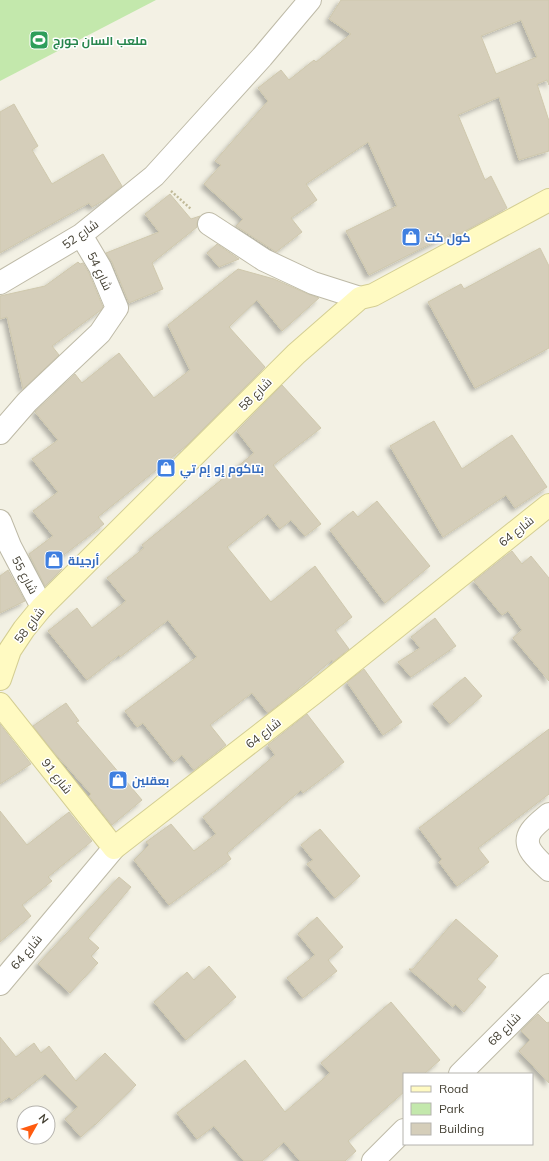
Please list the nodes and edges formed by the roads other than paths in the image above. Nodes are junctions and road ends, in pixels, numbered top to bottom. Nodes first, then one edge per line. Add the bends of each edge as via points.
1 (310, 0) edge
2 (549, 200) edge
3 (209, 224) road end
4 (81, 235) junction
5 (0, 283) edge
6 (360, 298) junction
7 (0, 433) edge
8 (549, 505) edge
9 (0, 521) edge
10 (42, 607) junction
11 (5, 653) edge
12 (0, 679) edge
13 (0, 704) edge
14 (549, 814) edge
15 (114, 848) junction
16 (549, 870) edge
17 (0, 984) edge
18 (549, 985) edge
19 (461, 1073) edge
20 (403, 1131) edge
21 (373, 1161) edge

1 - 4 street, شارع 52 via 154,176
2 - 6 street, شارع 58 via 373,295
3 - 6 street via 264,260 314,283
4 - 5 street, شارع 52
4 - 7 street, شارع 54 via 100,267 117,308 100,333 27,402
6 - 10 street, شارع 58 via 296,354
8 - 15 street, شارع 64 via 314,693
9 - 10 street, شارع 55
10 - 11 street, شارع 58
11 - 12 street, شارع 58
13 - 15 street, شارع 91
14 - 16 street via 531,830 528,845 533,855
15 - 17 street, شارع 64
18 - 19 street, شارع 68
20 - 21 street

